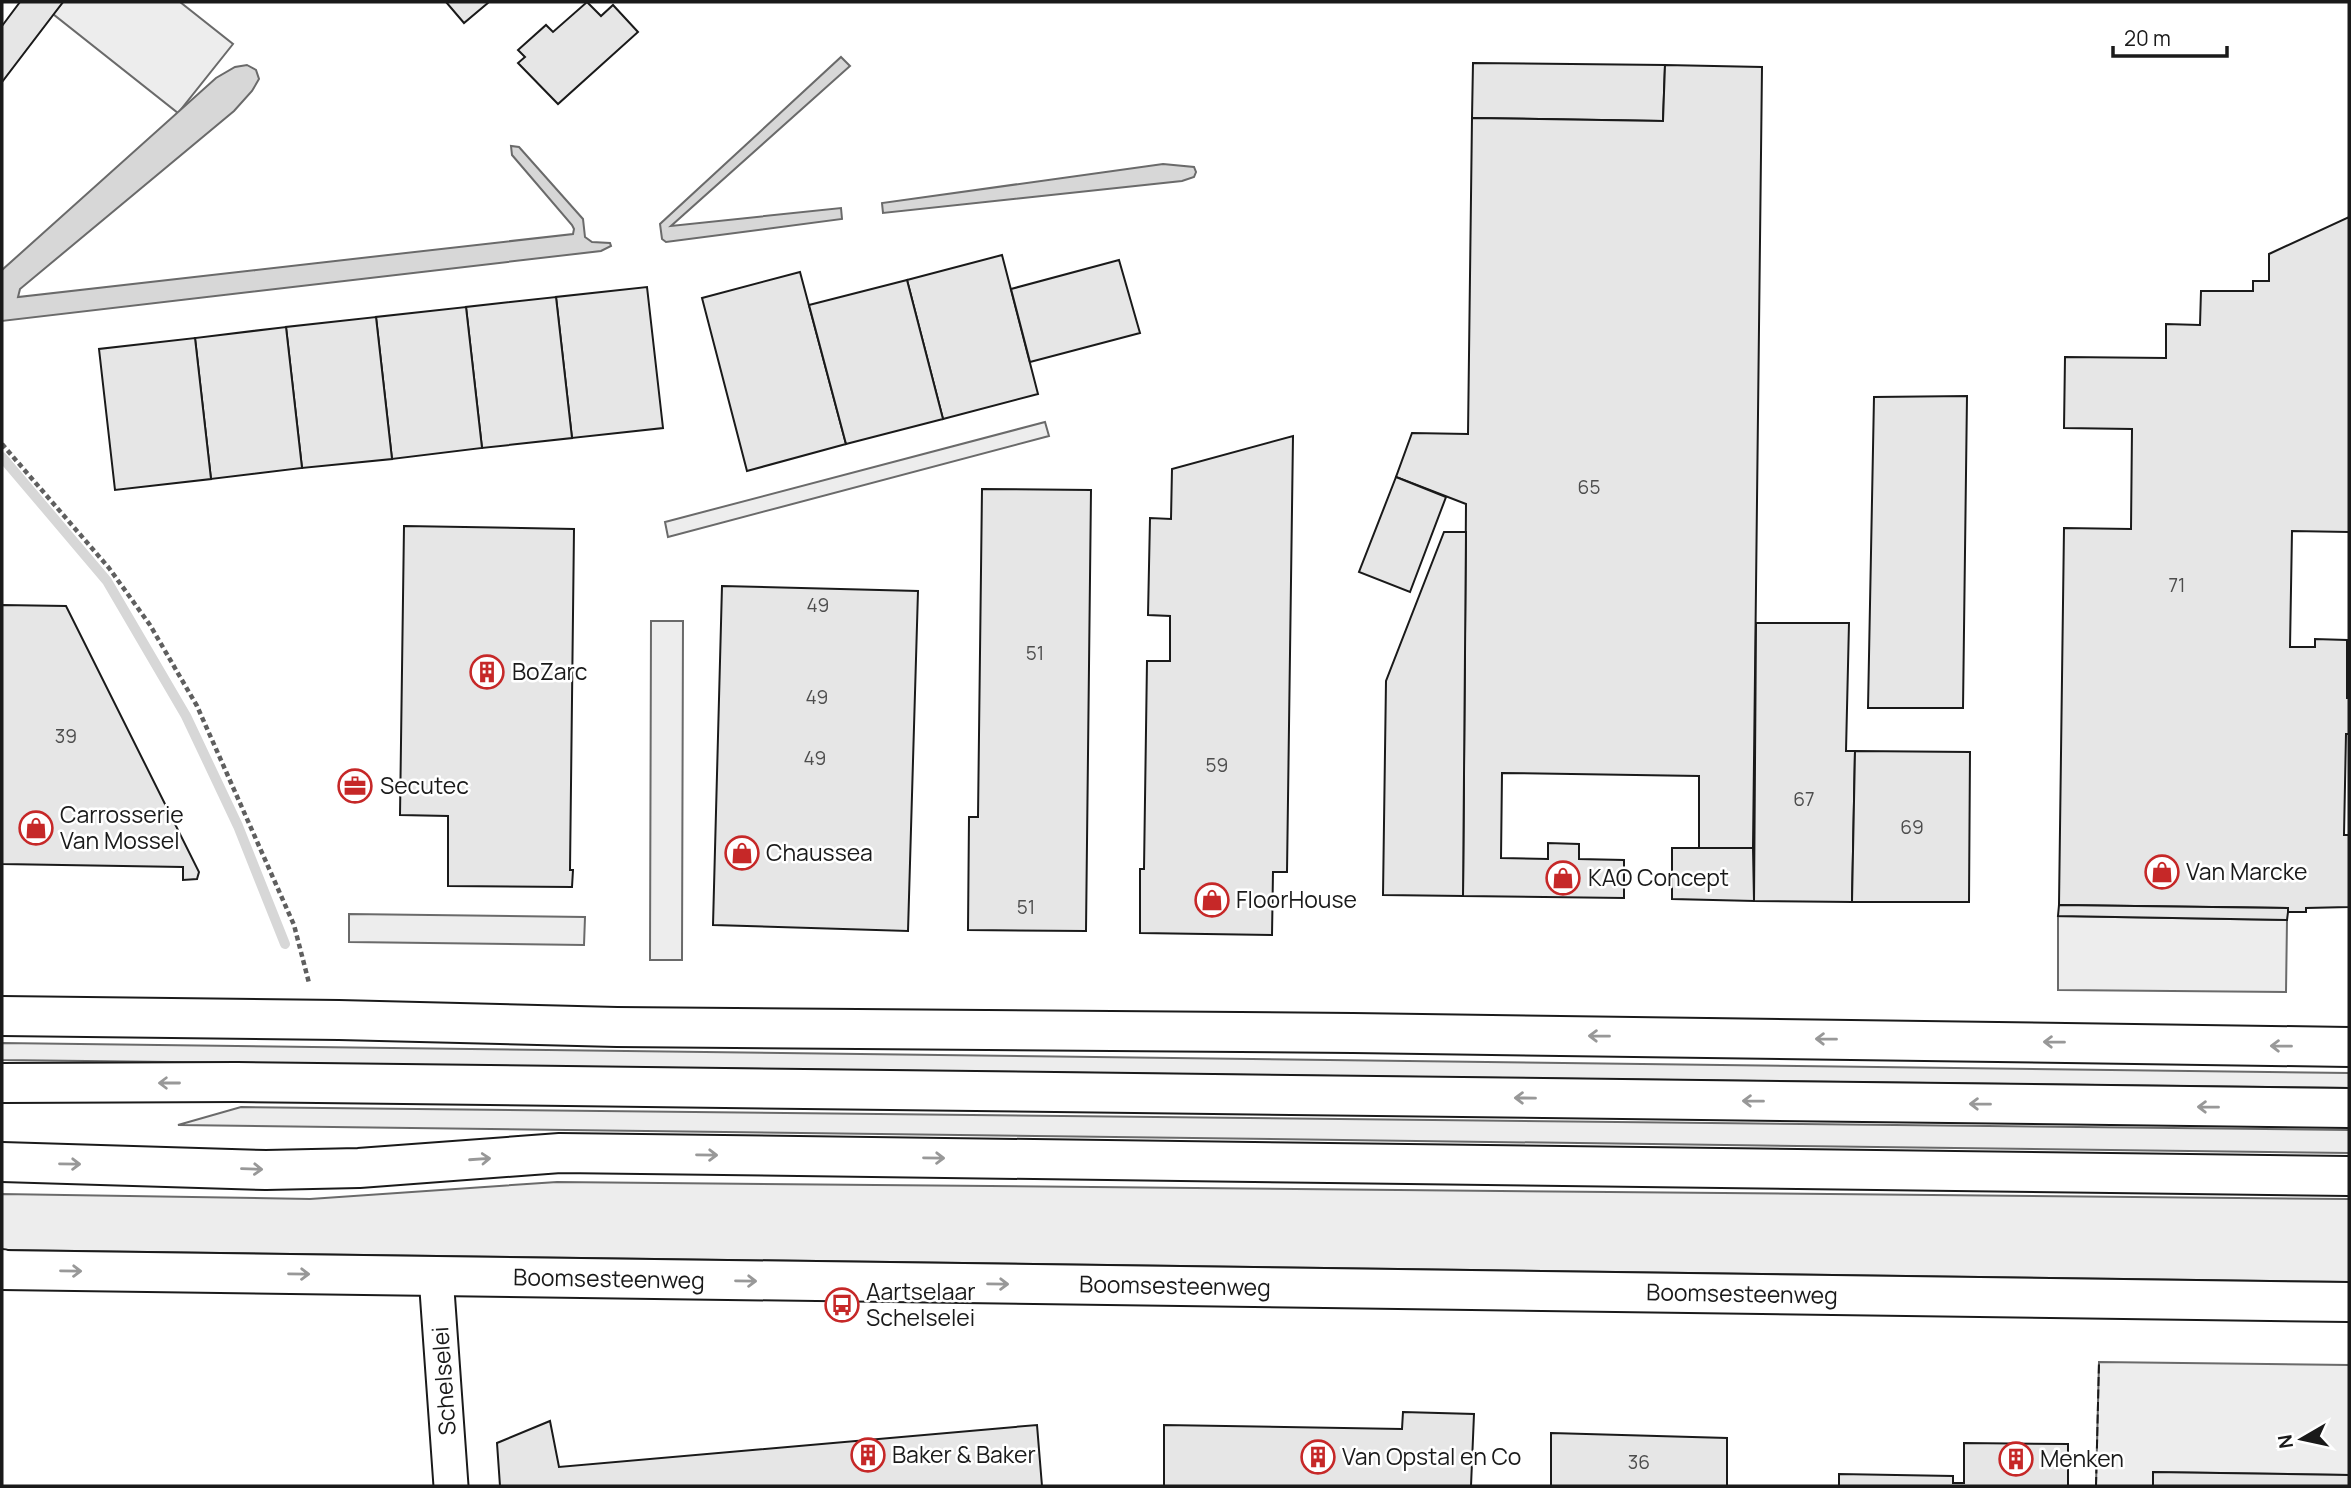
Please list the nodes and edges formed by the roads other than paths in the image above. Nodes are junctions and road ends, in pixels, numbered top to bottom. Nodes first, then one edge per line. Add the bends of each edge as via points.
1 (2, 1016) edge
2 (2349, 1047) edge
3 (2, 1083) edge
4 (2349, 1108) edge
5 (2, 1163) edge
6 (2349, 1176) edge
7 (2, 1270) edge
8 (436, 1276) junction
9 (2349, 1302) edge
10 (451, 1486) edge

2 -> 1 main road
4 -> 3 main road via 237,1082
5 -> 6 main road via 266,1170 560,1153
7 -> 8 main road, Boomsesteenweg
8 -> 9 main road, Boomsesteenweg
8 - 10 street, Schelselei

